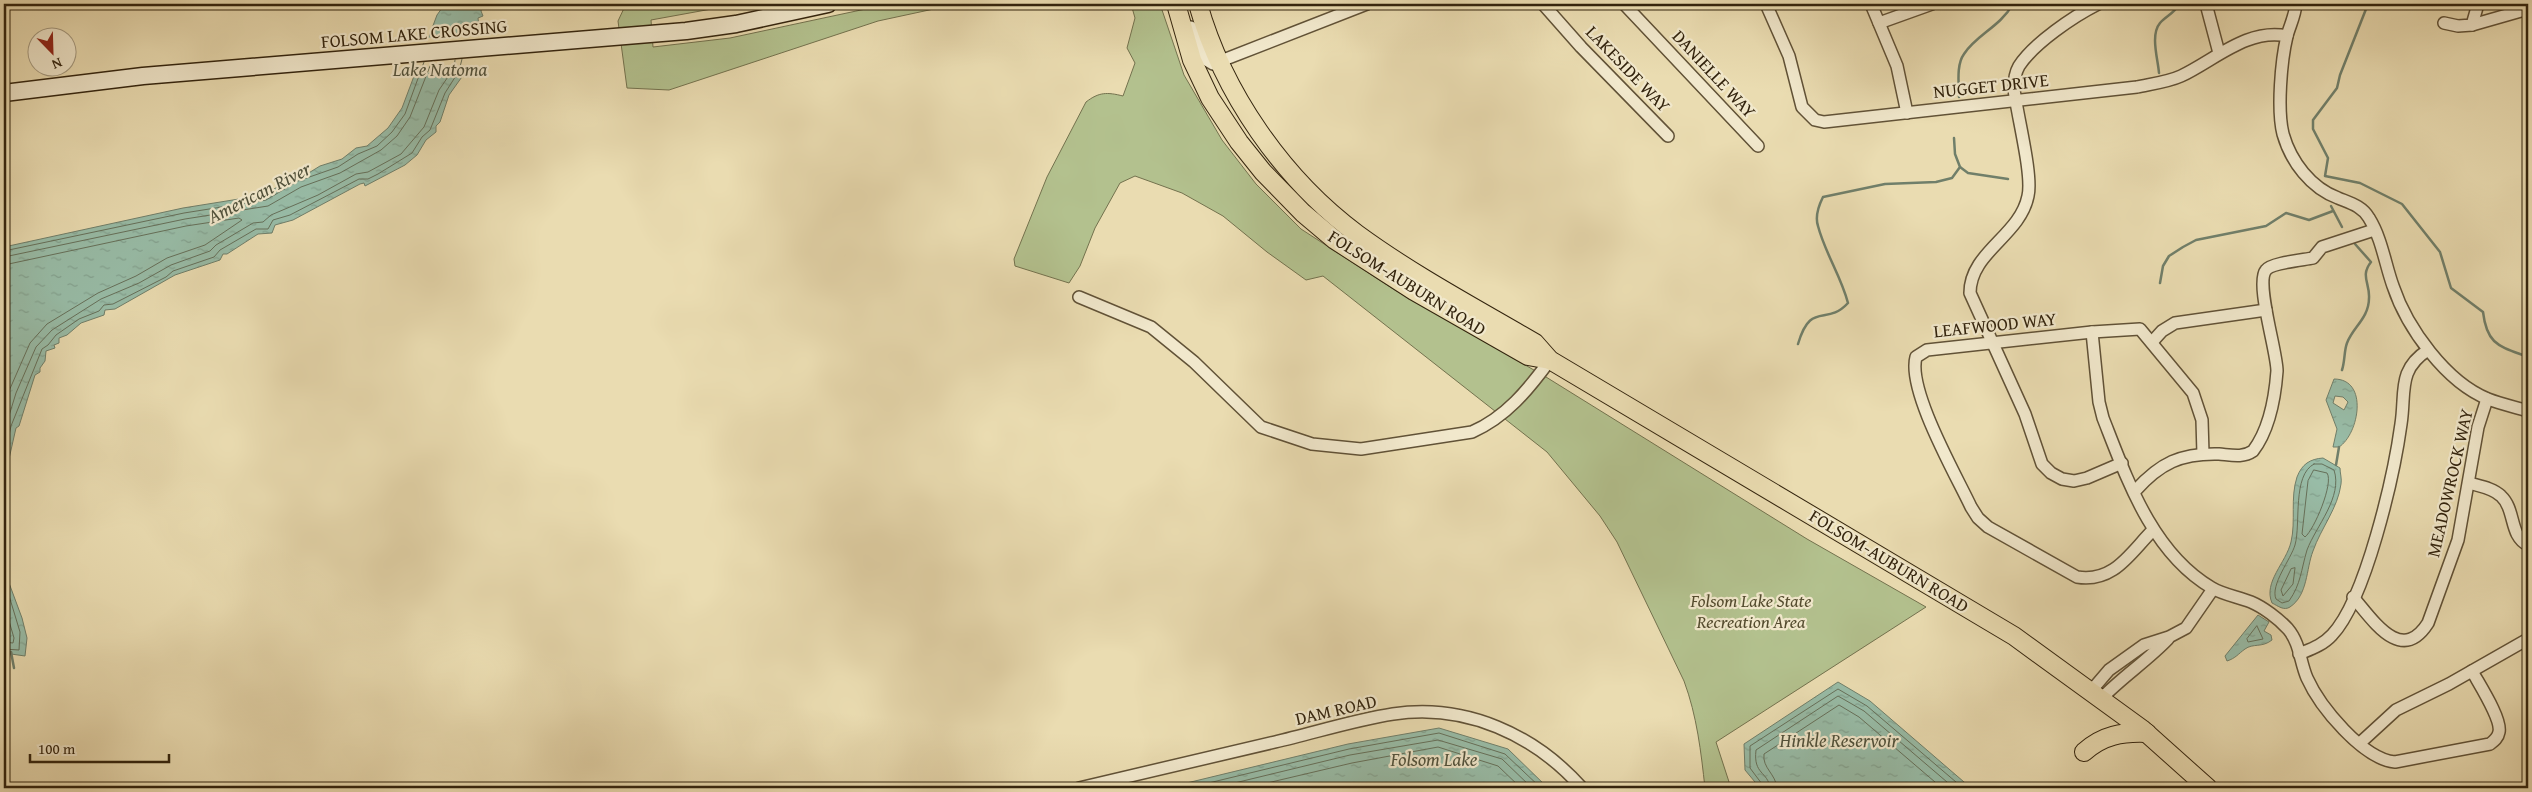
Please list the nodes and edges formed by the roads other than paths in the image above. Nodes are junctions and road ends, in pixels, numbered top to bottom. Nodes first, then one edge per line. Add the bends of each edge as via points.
1 (827, 4) edge
2 (1168, 4) edge
3 (1198, 4) edge
4 (1367, 4) edge
5 (1543, 4) edge
6 (1624, 4) edge
7 (1766, 4) edge
8 (1871, 4) edge
9 (1932, 4) edge
10 (2206, 4) edge
11 (2296, 4) edge
12 (2478, 4) edge
13 (2094, 5) edge
14 (1180, 9) edge
15 (2528, 9) edge
16 (1879, 23) junction
17 (2444, 23) dead end
18 (2472, 25) junction
19 (2287, 36) junction
20 (2219, 53) junction
21 (1220, 62) junction
22 (4, 94) edge
23 (2016, 102) junction
24 (1907, 113) junction
25 (1668, 136) dead end
26 (1758, 146) dead end
27 (2374, 230) junction
28 (1079, 297) dead end
29 (2266, 310) junction
30 (2092, 332) junction
31 (2152, 342) junction
32 (1994, 344) junction
33 (2428, 350) junction
34 (1550, 360) junction
35 (2487, 399) junction
36 (2528, 412) edge
37 (2203, 454) junction
38 (2122, 463) junction
39 (2469, 483) junction
40 (2135, 491) junction
41 (2153, 530) junction
42 (2528, 545) edge
43 (2213, 588) junction
44 (2354, 597) junction
45 (2528, 639) edge
46 (2299, 654) junction
47 (2472, 671) junction
48 (2096, 695) junction
49 (2147, 733) junction
50 (2360, 743) junction
51 (2084, 752) dead end
52 (1080, 788) edge
53 (1582, 788) edge
54 (2208, 788) edge

1 - 22 main road, FOLSOM LAKE CROSSING via 736,24 652,34 80,82
2 - 14 main road
3 - 21 main road, FOLSOM-AUBURN ROAD
4 - 21 street
5 - 25 street, LAKESIDE WAY
6 - 26 street, DANIELLE WAY
7 - 24 street, NUGGET DRIVE via 1789,56 1802,107 1808,115 1824,122
8 - 16 street
9 - 16 street
10 - 20 street
11 - 19 street
12 - 18 street
13 - 23 street via 2066,22 2018,67 2014,78
14 - 21 street via 1203,58 1208,63
14 - 34 main road, FOLSOM-AUBURN ROAD via 1192,60 1218,110 1264,172 1303,213 1335,240 1414,291 1528,356
15 - 18 street
16 - 24 street via 1899,73
17 - 18 street
19 - 20 street, NUGGET DRIVE via 2257,36
19 - 27 street via 2280,114 2290,152 2314,184 2361,209
20 - 23 street, NUGGET DRIVE via 2179,77 2165,81
21 - 34 main road, FOLSOM-AUBURN ROAD via 1241,102 1281,158 1355,233 1535,343
23 - 24 street, NUGGET DRIVE
23 - 32 street via 2029,194 2020,218 1974,270 1970,281 1974,304
27 - 29 street via 2322,247 2313,258 2266,269 2263,276
27 - 33 street via 2398,300
28 - 34 street via 1151,327 1194,362 1261,427 1312,444 1361,449 1472,432 1488,425 1523,397
29 - 31 street via 2175,323
29 - 37 street via 2277,370 2274,397 2257,446 2248,455
30 - 31 street, LEAFWOOD WAY via 2135,328
30 - 32 street, LEAFWOOD WAY
30 - 38 street via 2099,402
31 - 37 street, LEAFWOOD WAY via 2193,393 2202,420
32 - 38 street via 2025,414 2042,464 2051,473 2074,480
32 - 41 street, LEAFWOOD WAY via 1927,350 1921,352 1915,363 1922,400 1933,428 1978,518 2067,572 2089,579 2112,572
33 - 35 street via 2456,378
33 - 44 street via 2412,362 2406,374 2401,424 2385,505
34 - 48 main road, FOLSOM-AUBURN ROAD via 1976,612
35 - 36 street
35 - 39 street, MEADOWROCK WAY via 2478,427
37 - 40 street via 2178,459 2153,472
38 - 40 street
39 - 42 street via 2494,490 2501,496 2511,512 2517,536
39 - 44 street, MEADOWROCK WAY via 2458,540 2422,632 2413,638 2392,638 2383,632
40 - 41 street
41 - 43 street via 2177,560
43 - 46 street via 2253,603 2282,623 2293,637
43 - 48 street via 2186,628 2169,638 2144,644 2109,670
44 - 46 street via 2334,634
45 - 47 street
46 - 50 street via 2306,676 2320,701
47 - 50 street via 2423,699 2396,710
47 - 50 street via 2500,726 2499,733 2490,744 2395,762 2378,758
48 - 49 main road, FOLSOM-AUBURN ROAD
49 - 51 main road via 2111,735 2097,740
49 - 54 main road, FOLSOM-AUBURN ROAD
52 - 53 street, DAM ROAD via 1369,719 1419,712 1468,718 1508,731 1544,752

